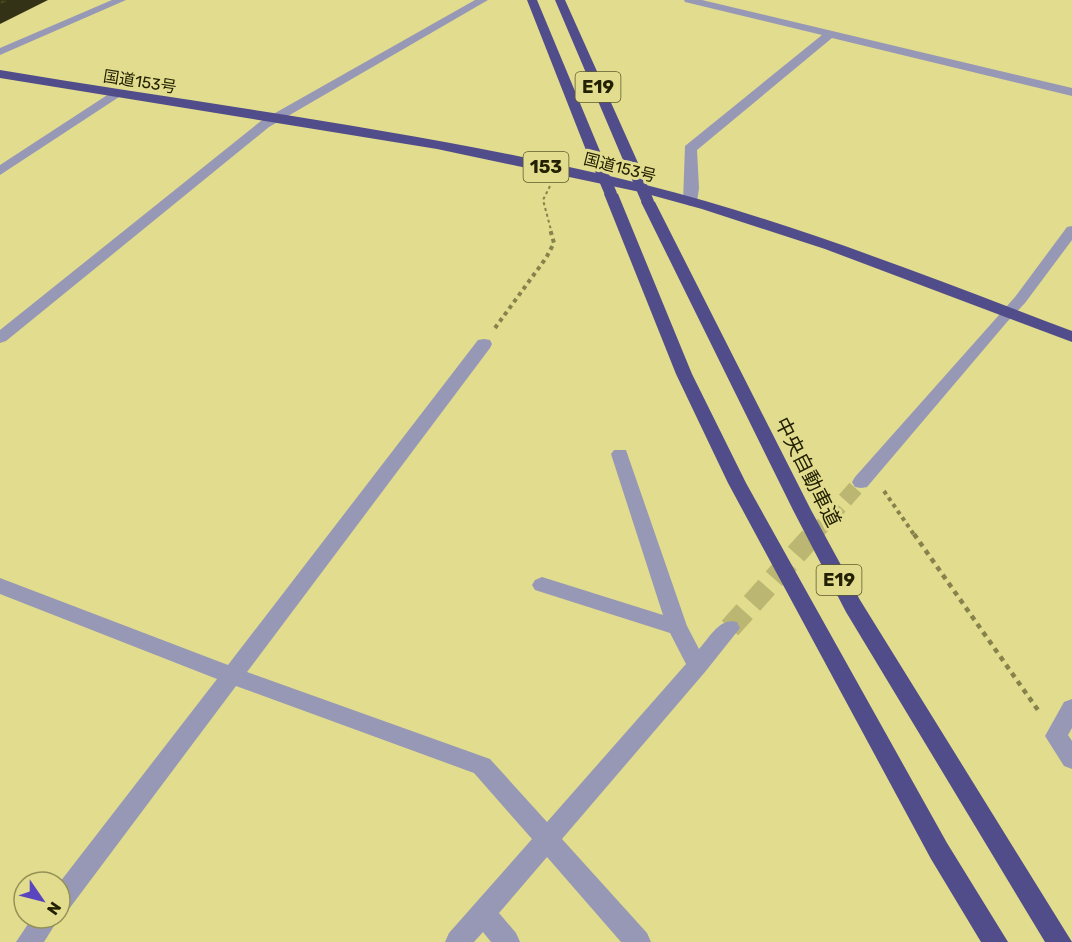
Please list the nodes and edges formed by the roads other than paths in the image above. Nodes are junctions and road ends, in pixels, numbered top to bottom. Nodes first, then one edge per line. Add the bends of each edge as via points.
1 (121, 0) edge
2 (483, 0) edge
3 (532, 0) edge
4 (560, 0) edge
5 (690, 0) edge
6 (830, 34) junction
7 (0, 52) edge
8 (0, 74) edge
9 (1072, 93) edge
10 (115, 94) junction
11 (275, 119) junction
12 (0, 171) edge
13 (690, 202) junction
14 (1072, 230) edge
15 (1008, 312) junction
16 (1072, 337) edge
17 (0, 338) edge
18 (484, 344) road end
19 (620, 454) dead end
20 (866, 477) tunnel mouth
21 (543, 585) dead end
22 (0, 586) edge
23 (677, 627) junction
24 (730, 628) tunnel mouth
25 (698, 666) junction
26 (231, 675) junction
27 (1072, 708) edge
28 (1072, 759) edge
29 (547, 839) junction
30 (72, 885) edge
31 (483, 913) junction
32 (458, 942) edge
33 (507, 942) edge
34 (638, 942) edge
35 (995, 942) edge
36 (1059, 942) edge

1 - 7 street
2 - 11 street
3 - 35 highway, E19, bridge via 684,374 737,483 939,851
4 - 36 highway, 中央自動車道 / E19, bridge via 648,202 792,490 854,606
5 - 6 street
6 - 9 street
6 - 13 street via 690,149
8 - 10 highway, 国道153号 / 153
10 - 11 highway, 国道153号 / 153
10 - 12 street
11 - 13 highway, 国道153号 / 153 via 558,169
11 - 17 street
13 - 15 highway, 国道153号 / 153 via 867,259
14 - 15 street
15 - 16 highway, 国道153号 / 153
15 - 20 street
18 - 26 street
19 - 23 street
21 - 23 street
22 - 26 street
23 - 25 street
24 - 25 street
25 - 29 street
26 - 29 street via 482,766
26 - 30 street
27 - 28 street via 1056,736
29 - 31 street
29 - 34 street
31 - 32 street
31 - 33 street

